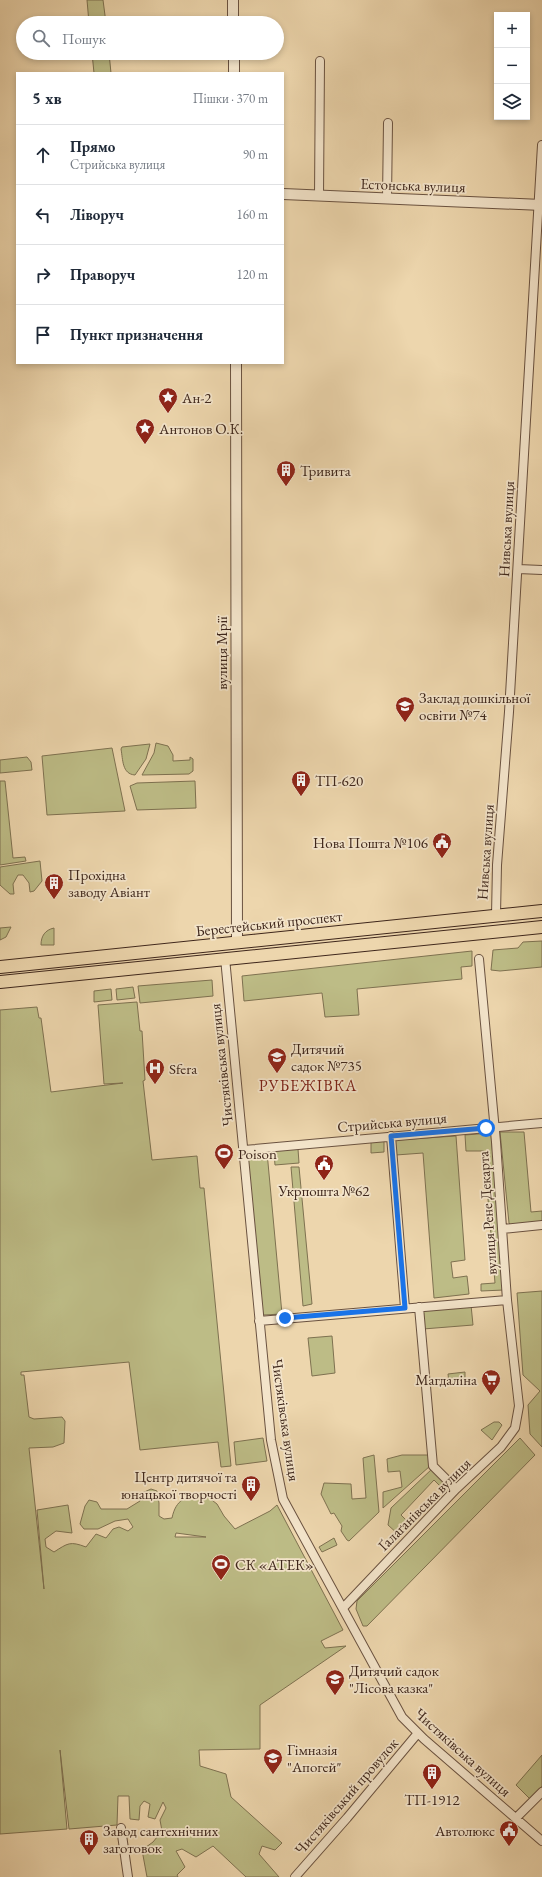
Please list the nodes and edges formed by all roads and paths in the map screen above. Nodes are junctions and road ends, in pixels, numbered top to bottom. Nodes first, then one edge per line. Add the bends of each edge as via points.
1 (233, 0) edge
2 (233, 16) edge
3 (234, 60) edge
4 (320, 62) dead end
5 (234, 72) edge
6 (388, 124) dead end
7 (542, 145) edge
8 (284, 194) edge
9 (319, 196) junction
10 (387, 199) junction
11 (541, 205) edge
12 (236, 364) edge
13 (518, 569) junction
14 (542, 570) edge
15 (542, 911) edge
16 (496, 915) junction
17 (542, 926) edge
18 (237, 942) junction
19 (225, 958) junction
20 (478, 959) dead end
21 (0, 967) edge
22 (0, 982) edge
23 (542, 1123) edge
24 (494, 1127) junction
25 (391, 1136) junction
26 (244, 1150) junction
27 (542, 1225) edge
28 (502, 1229) junction
29 (507, 1300) junction
30 (419, 1307) junction
31 (405, 1308) junction
32 (259, 1321) junction
33 (518, 1417) joint
34 (456, 1489) junction
35 (343, 1608) junction
36 (418, 1733) junction
37 (542, 1792) edge
38 (516, 1818) junction
39 (121, 1828) dead end
40 (542, 1841) edge
41 (128, 1877) edge
42 (295, 1877) edge

1 - 2 street
3 - 5 street
4 - 9 street
6 - 10 street
7 - 11 street, Нивська вулиця
8 - 9 street, Естонська вулиця
9 - 10 street, Естонська вулиця
10 - 11 street, Естонська вулиця
11 - 13 street, Нивська вулиця
12 - 18 street, вулиця Мрії
13 - 14 street
13 - 16 street, Нивська вулиця via 497,865
15 - 16 main road, Берестейський проспект
16 - 18 main road, Берестейський проспект
17 - 19 main road, Берестейський проспект
18 - 21 main road, Берестейський проспект
19 - 22 main road, Берестейський проспект
19 - 26 street, Чистяківська вулиця
20 - 24 street, вулиця Рене Декарта
23 - 24 street, Стрийська вулиця
24 - 25 street, Стрийська вулиця
24 - 28 street, вулиця Рене Декарта
25 - 26 street, Стрийська вулиця
25 - 31 street
26 - 32 street, Чистяківська вулиця
27 - 28 street
28 - 29 street, вулиця Рене Декарта
29 - 30 street
29 - 33 street, вулиця Рене Декарта via 519,1406
30 - 31 street
30 - 34 street via 433,1466
31 - 32 street
32 - 35 street, Чистяківська вулиця via 272,1440 282,1499
33 - 34 street, Ґалаґанівська вулиця via 515,1428 502,1447
34 - 35 street, Ґалаґанівська вулиця
35 - 36 street, Чистяківська вулиця via 402,1717
36 - 38 street, Чистяківська вулиця
36 - 42 street, Чистяківський провулок
37 - 38 street
38 - 40 street, Чистяківська вулиця
39 - 41 street

